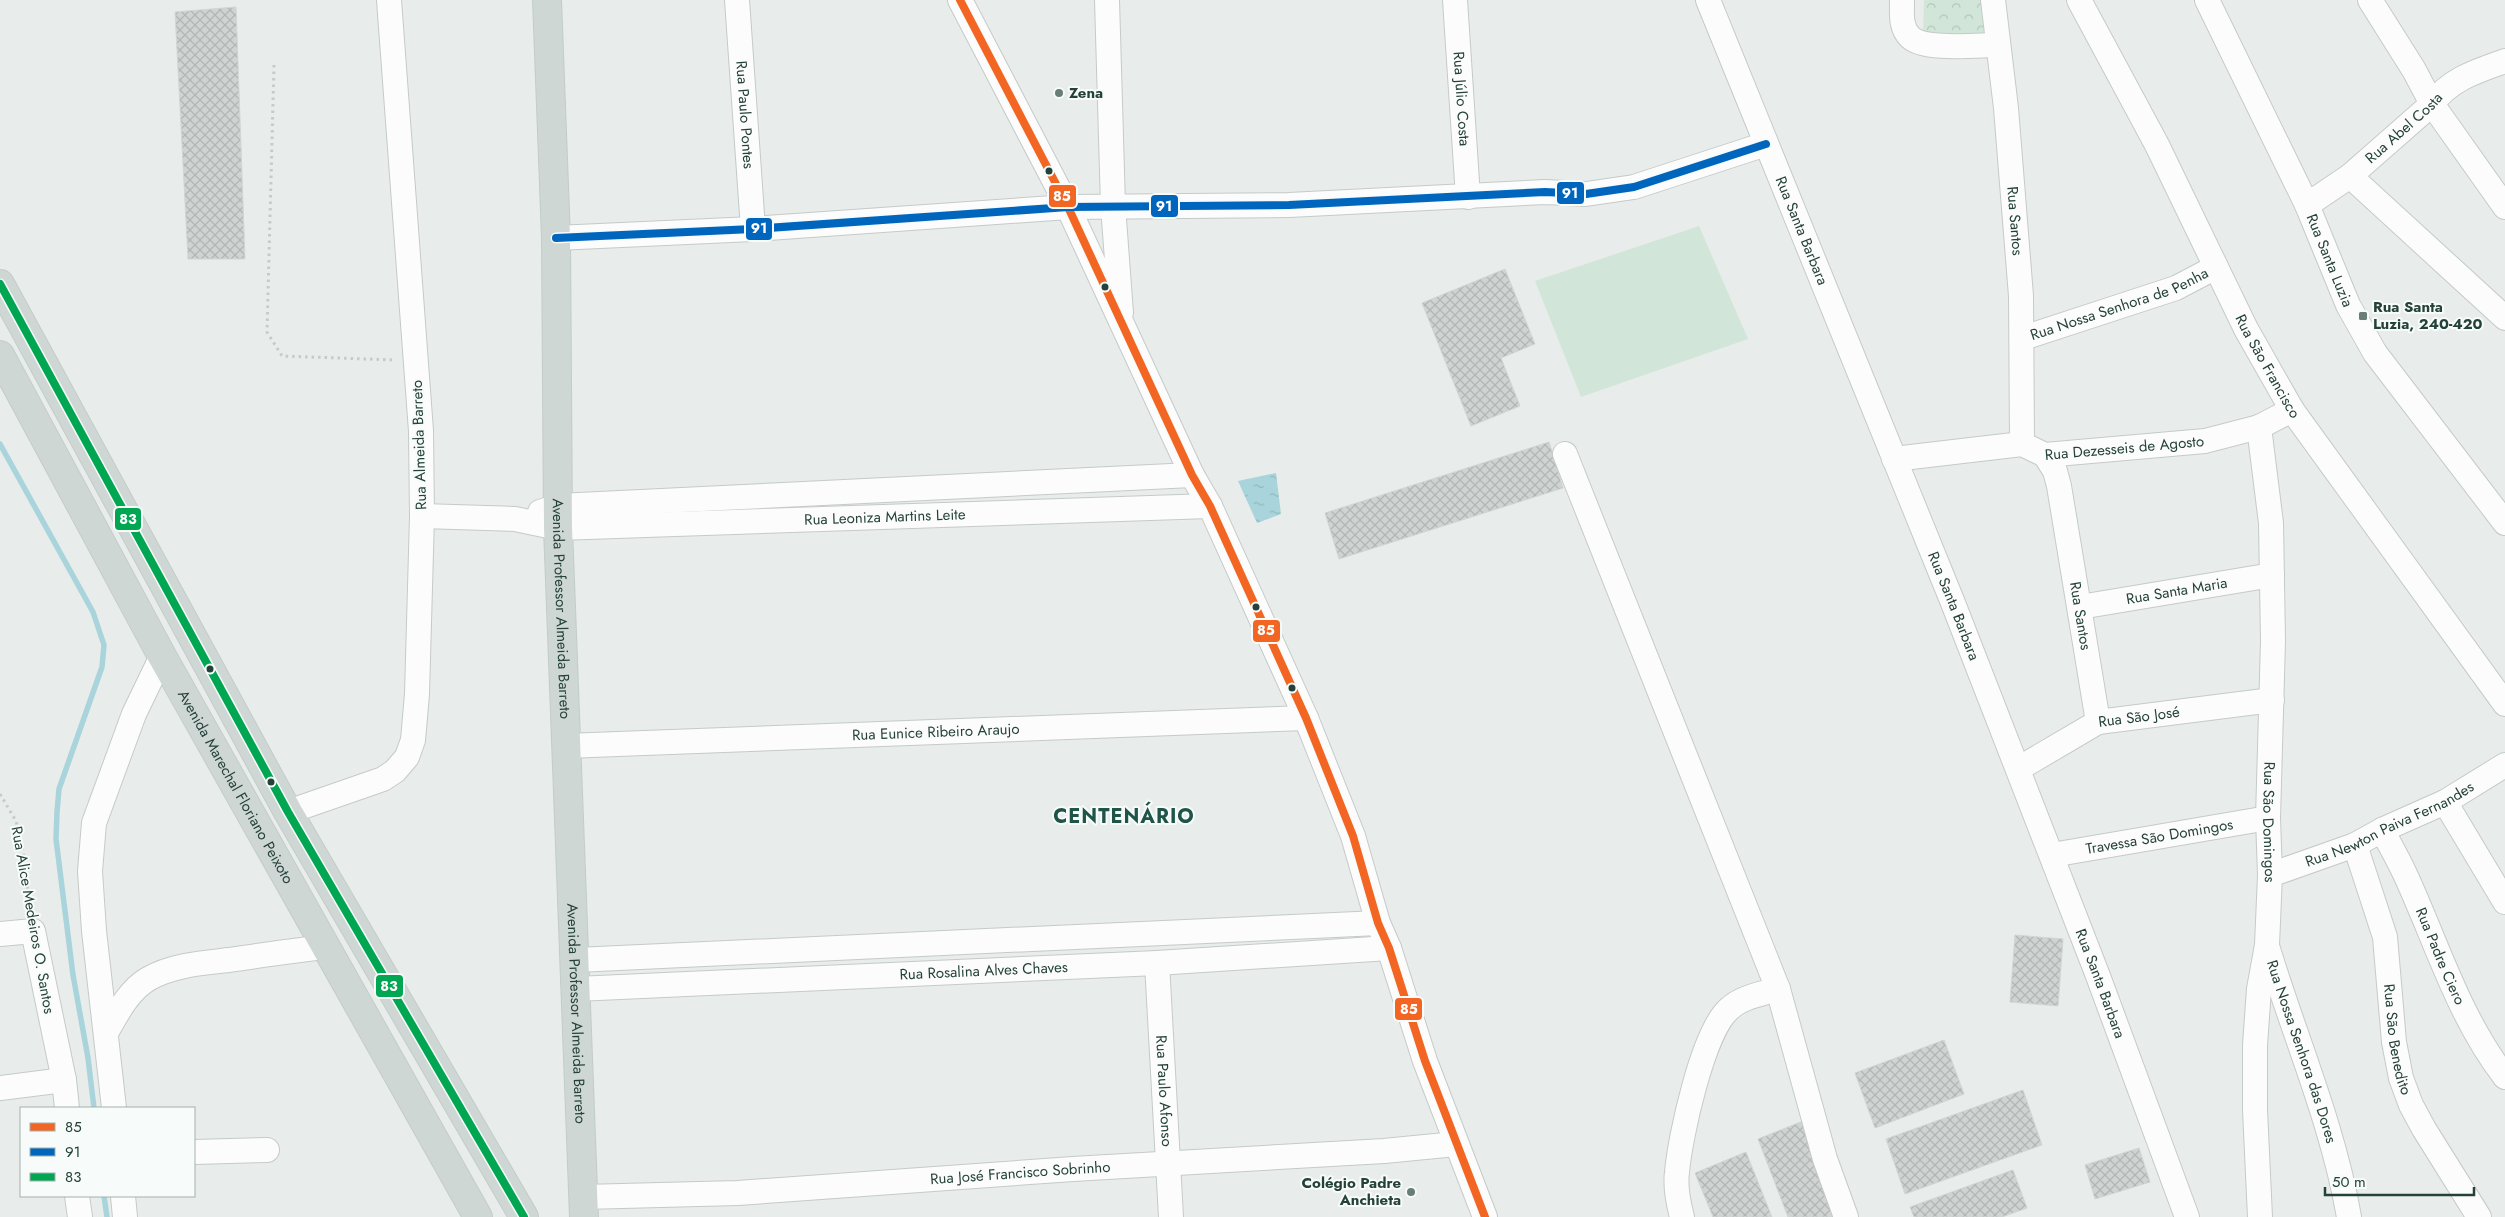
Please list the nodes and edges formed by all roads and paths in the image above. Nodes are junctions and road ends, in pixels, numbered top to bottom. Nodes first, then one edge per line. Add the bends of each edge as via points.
1 (389, 0) edge
2 (548, 0) edge
3 (737, 0) edge
4 (960, 0) edge
5 (1107, 0) edge
6 (1455, 0) edge
7 (1708, 0) edge
8 (1902, 0) edge
9 (1993, 0) edge
10 (2079, 0) edge
11 (2207, 0) edge
12 (2370, 0) edge
13 (1998, 45) junction
14 (2505, 61) edge
15 (274, 65) dead end
16 (2432, 104) junction
17 (1766, 144) junction
18 (2350, 176) junction
19 (1468, 196) junction
20 (2307, 205) junction
21 (1113, 206) junction
22 (1068, 207) junction
23 (2505, 207) edge
24 (753, 229) junction
25 (556, 238) junction
26 (2216, 267) junction
27 (0, 284) edge
28 (2505, 318) edge
29 (1122, 327) junction
30 (2023, 338) junction
31 (0, 355) edge
32 (416, 361) junction
33 (2292, 410) junction
34 (2258, 427) junction
35 (2022, 444) junction
36 (1565, 454) dead end
37 (2045, 454) junction
38 (1894, 459) junction
39 (1192, 475) junction
40 (1210, 506) junction
41 (422, 516) junction
42 (558, 517) junction
43 (2505, 523) edge
44 (2272, 575) junction
45 (2080, 607) junction
46 (162, 656) junction
47 (2272, 700) junction
48 (2505, 704) edge
49 (1306, 718) junction
50 (2098, 722) junction
51 (565, 746) junction
52 (2505, 765) edge
53 (2018, 769) junction
54 (0, 794) edge
55 (2446, 802) junction
56 (288, 812) junction
57 (2268, 818) junction
58 (2382, 830) junction
59 (2355, 846) junction
60 (2052, 855) junction
61 (2270, 875) junction
62 (2505, 902) edge
63 (1378, 923) junction
64 (32, 931) junction
65 (0, 934) edge
66 (2267, 945) junction
67 (324, 947) junction
68 (1389, 948) junction
69 (576, 960) junction
70 (1157, 963) junction
71 (576, 989) junction
72 (1778, 989) junction
73 (106, 1033) junction
74 (2505, 1077) edge
75 (64, 1080) junction
76 (0, 1088) edge
77 (67, 1107) edge
78 (114, 1107) edge
79 (1456, 1144) junction
80 (267, 1150) dead end
81 (195, 1152) edge
82 (1168, 1164) junction
83 (77, 1197) edge
84 (123, 1197) edge
85 (584, 1207) edge
86 (80, 1217) edge
87 (125, 1217) edge
88 (478, 1217) edge
89 (524, 1217) edge
90 (1171, 1217) edge
91 (1485, 1217) edge
92 (1682, 1217) edge
93 (1846, 1217) edge
94 (2187, 1217) edge
95 (2260, 1217) edge
96 (2349, 1217) edge
97 (2479, 1217) edge

1 - 32 street, Rua Almeida Barreto
2 - 25 main road, Avenida Professor Almeida Barreto
3 - 24 street, Rua Paulo Pontes
4 - 22 street
5 - 21 street
6 - 19 street, Rua Júlio Costa
7 - 17 street, Rua Santa Barbara
8 - 13 street via 1903,25 1917,42 1944,46
9 - 13 street, Rua Santos
10 - 26 street, Rua São Francisco via 2157,145
11 - 20 street, Rua Santa Luzia
12 - 16 street
13 - 30 street, Rua Santos via 2017,226
14 - 16 street, Rua Abel Costa via 2462,77 2442,90
15 - 32 path via 267,332 282,356
16 - 18 street, Rua Abel Costa
16 - 23 street
17 - 19 street via 1634,187 1586,194 1545,192
17 - 38 street, Rua Santa Barbara
18 - 20 street, Rua Abel Costa
18 - 28 street
19 - 21 street via 1290,205
20 - 43 street, Rua Santa Luzia via 2348,305 2375,353
21 - 22 street
21 - 29 street
22 - 24 street
22 - 29 street
24 - 25 street
25 - 42 main road, Avenida Professor Almeida Barreto
26 - 30 street, Rua Nossa Senhora de Penha via 2176,288
26 - 33 street, Rua São Francisco
27 - 56 main road
29 - 39 street
30 - 35 street, Rua Santos
31 - 46 main road, Avenida Marechal Floriano Peixoto
32 - 41 street, Rua Almeida Barreto
33 - 34 street, Rua Dezesseis de Agosto
33 - 48 street, Rua São Francisco
34 - 37 street, Rua Dezesseis de Agosto via 2205,441
34 - 44 street, Rua São Domingos via 2271,523
35 - 37 street, Rua Dezesseis de Agosto
35 - 38 street
36 - 72 street
37 - 45 street, Rua Santos via 2059,486
38 - 53 street, Rua Santa Barbara
39 - 40 street
39 - 42 street, Rua Leoniza Martins Leite
40 - 42 street, Rua Leoniza Martins Leite
40 - 49 street
41 - 42 street
41 - 56 street, Rua Almeida Barreto via 417,694 413,740 407,757 395,771 382,779
42 - 51 main road, Avenida Professor Almeida Barreto
44 - 45 street, Rua Santa Maria
44 - 47 street, Rua São Domingos
45 - 50 street, Rua Santos
46 - 67 main road, Avenida Marechal Floriano Peixoto
46 - 73 street via 134,714 94,823 90,871
47 - 50 street, Rua São José
47 - 57 street, Rua São Domingos
49 - 51 street, Rua Eunice Ribeiro Araujo
49 - 63 street via 1353,836
50 - 53 street, Rua São José
51 - 69 main road, Avenida Professor Almeida Barreto
52 - 55 street, Rua Newton Paiva Fernandes
53 - 60 street, Rua Santa Barbara
54 - 64 path, Rua Alice Medeiros O. Santos via 16,821
55 - 58 street, Rua Newton Paiva Fernandes
55 - 62 street
56 - 89 main road
57 - 60 street, Travessa São Domingos
57 - 61 street, Rua São Domingos
58 - 59 street, Rua Newton Paiva Fernandes
58 - 74 street, Rua Padre Ciero via 2405,874 2466,1015
59 - 61 street, Rua Newton Paiva Fernandes
59 - 97 street, Rua São Benedito via 2384,937 2394,1042 2401,1078 2424,1129
60 - 94 street, Rua Santa Barbara
61 - 66 street, Rua São Domingos
63 - 68 street
63 - 69 street, Rua Rosalina Alves Chaves
64 - 65 street
64 - 75 street, Rua Alice Medeiros O. Santos
66 - 95 street, Rua São Domingos via 2259,990 2255,1045
66 - 96 street, Rua Nossa Senhora das Dores via 2328,1124
67 - 73 street via 165,971 146,980 130,995
67 - 88 main road, Avenida Marechal Floriano Peixoto
68 - 70 street, Rua Rosalina Alves Chaves
68 - 79 street
69 - 71 main road, Avenida Professor Almeida Barreto
70 - 71 street, Rua Rosalina Alves Chaves
70 - 82 street, Rua Paulo Afonso
71 - 85 main road, Avenida Professor Almeida Barreto
72 - 92 street via 1748,998 1728,1009 1713,1032 1698,1073 1677,1171 1676,1192
72 - 93 street via 1825,1159
73 - 78 street
75 - 76 street
75 - 77 street, Rua Alice Medeiros O. Santos
79 - 82 street, Rua José Francisco Sobrinho
79 - 91 street
80 - 81 street
82 - 85 street, Rua José Francisco Sobrinho via 738,1192
82 - 90 street, Rua Paulo Afonso
83 - 86 street
84 - 87 street

